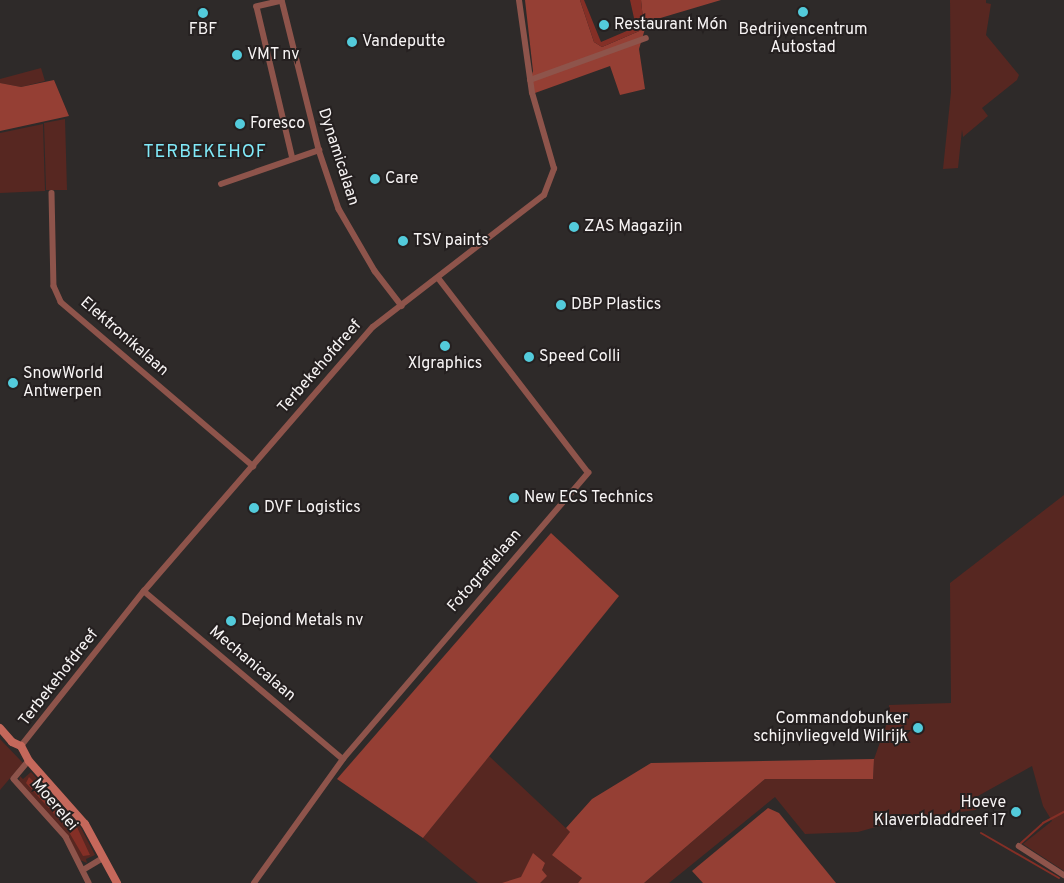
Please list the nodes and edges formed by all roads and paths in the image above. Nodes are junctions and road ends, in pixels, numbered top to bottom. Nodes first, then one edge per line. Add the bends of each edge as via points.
1 (282, 0) edge
2 (519, 0) edge
3 (646, 38) dead end
4 (530, 80) junction
5 (318, 150) junction
6 (293, 159) junction
7 (221, 184) dead end
8 (52, 193) dead end
9 (438, 278) junction
10 (402, 306) junction
11 (253, 466) junction
12 (144, 590) junction
13 (0, 728) edge
14 (21, 746) junction
15 (343, 759) junction
16 (29, 761) junction
17 (1019, 846) dead end
18 (103, 858) junction
19 (83, 870) junction
20 (1064, 875) edge
21 (89, 883) edge
22 (117, 883) edge
23 (254, 883) edge

1 - 5 street, Dynamicalaan
1 - 6 street, Dynamicalaan via 257,8
2 - 4 street, Terbekehofdreef
3 - 4 street
4 - 9 street, Terbekehofdreef via 554,169 550,185 536,203
5 - 6 street
5 - 10 street, Dynamicalaan via 350,230
6 - 7 street
8 - 11 street, Elektronikalaan via 54,286 62,302
9 - 10 street, Terbekehofdreef
9 - 15 street, Fotografielaan via 588,473
10 - 11 street, Terbekehofdreef via 372,327
11 - 12 street, Terbekehofdreef
12 - 14 street, Terbekehofdreef
12 - 15 street, Mechanicalaan
13 - 14 street, Moerelei via 12,742
14 - 16 street, Moerelei
15 - 23 street, Fotografielaan
16 - 18 street, Moerelei via 85,824
16 - 19 street, Moerelei via 14,779 66,837
17 - 20 street
18 - 19 street
18 - 22 street, Moerelei
19 - 21 street, Moerelei

